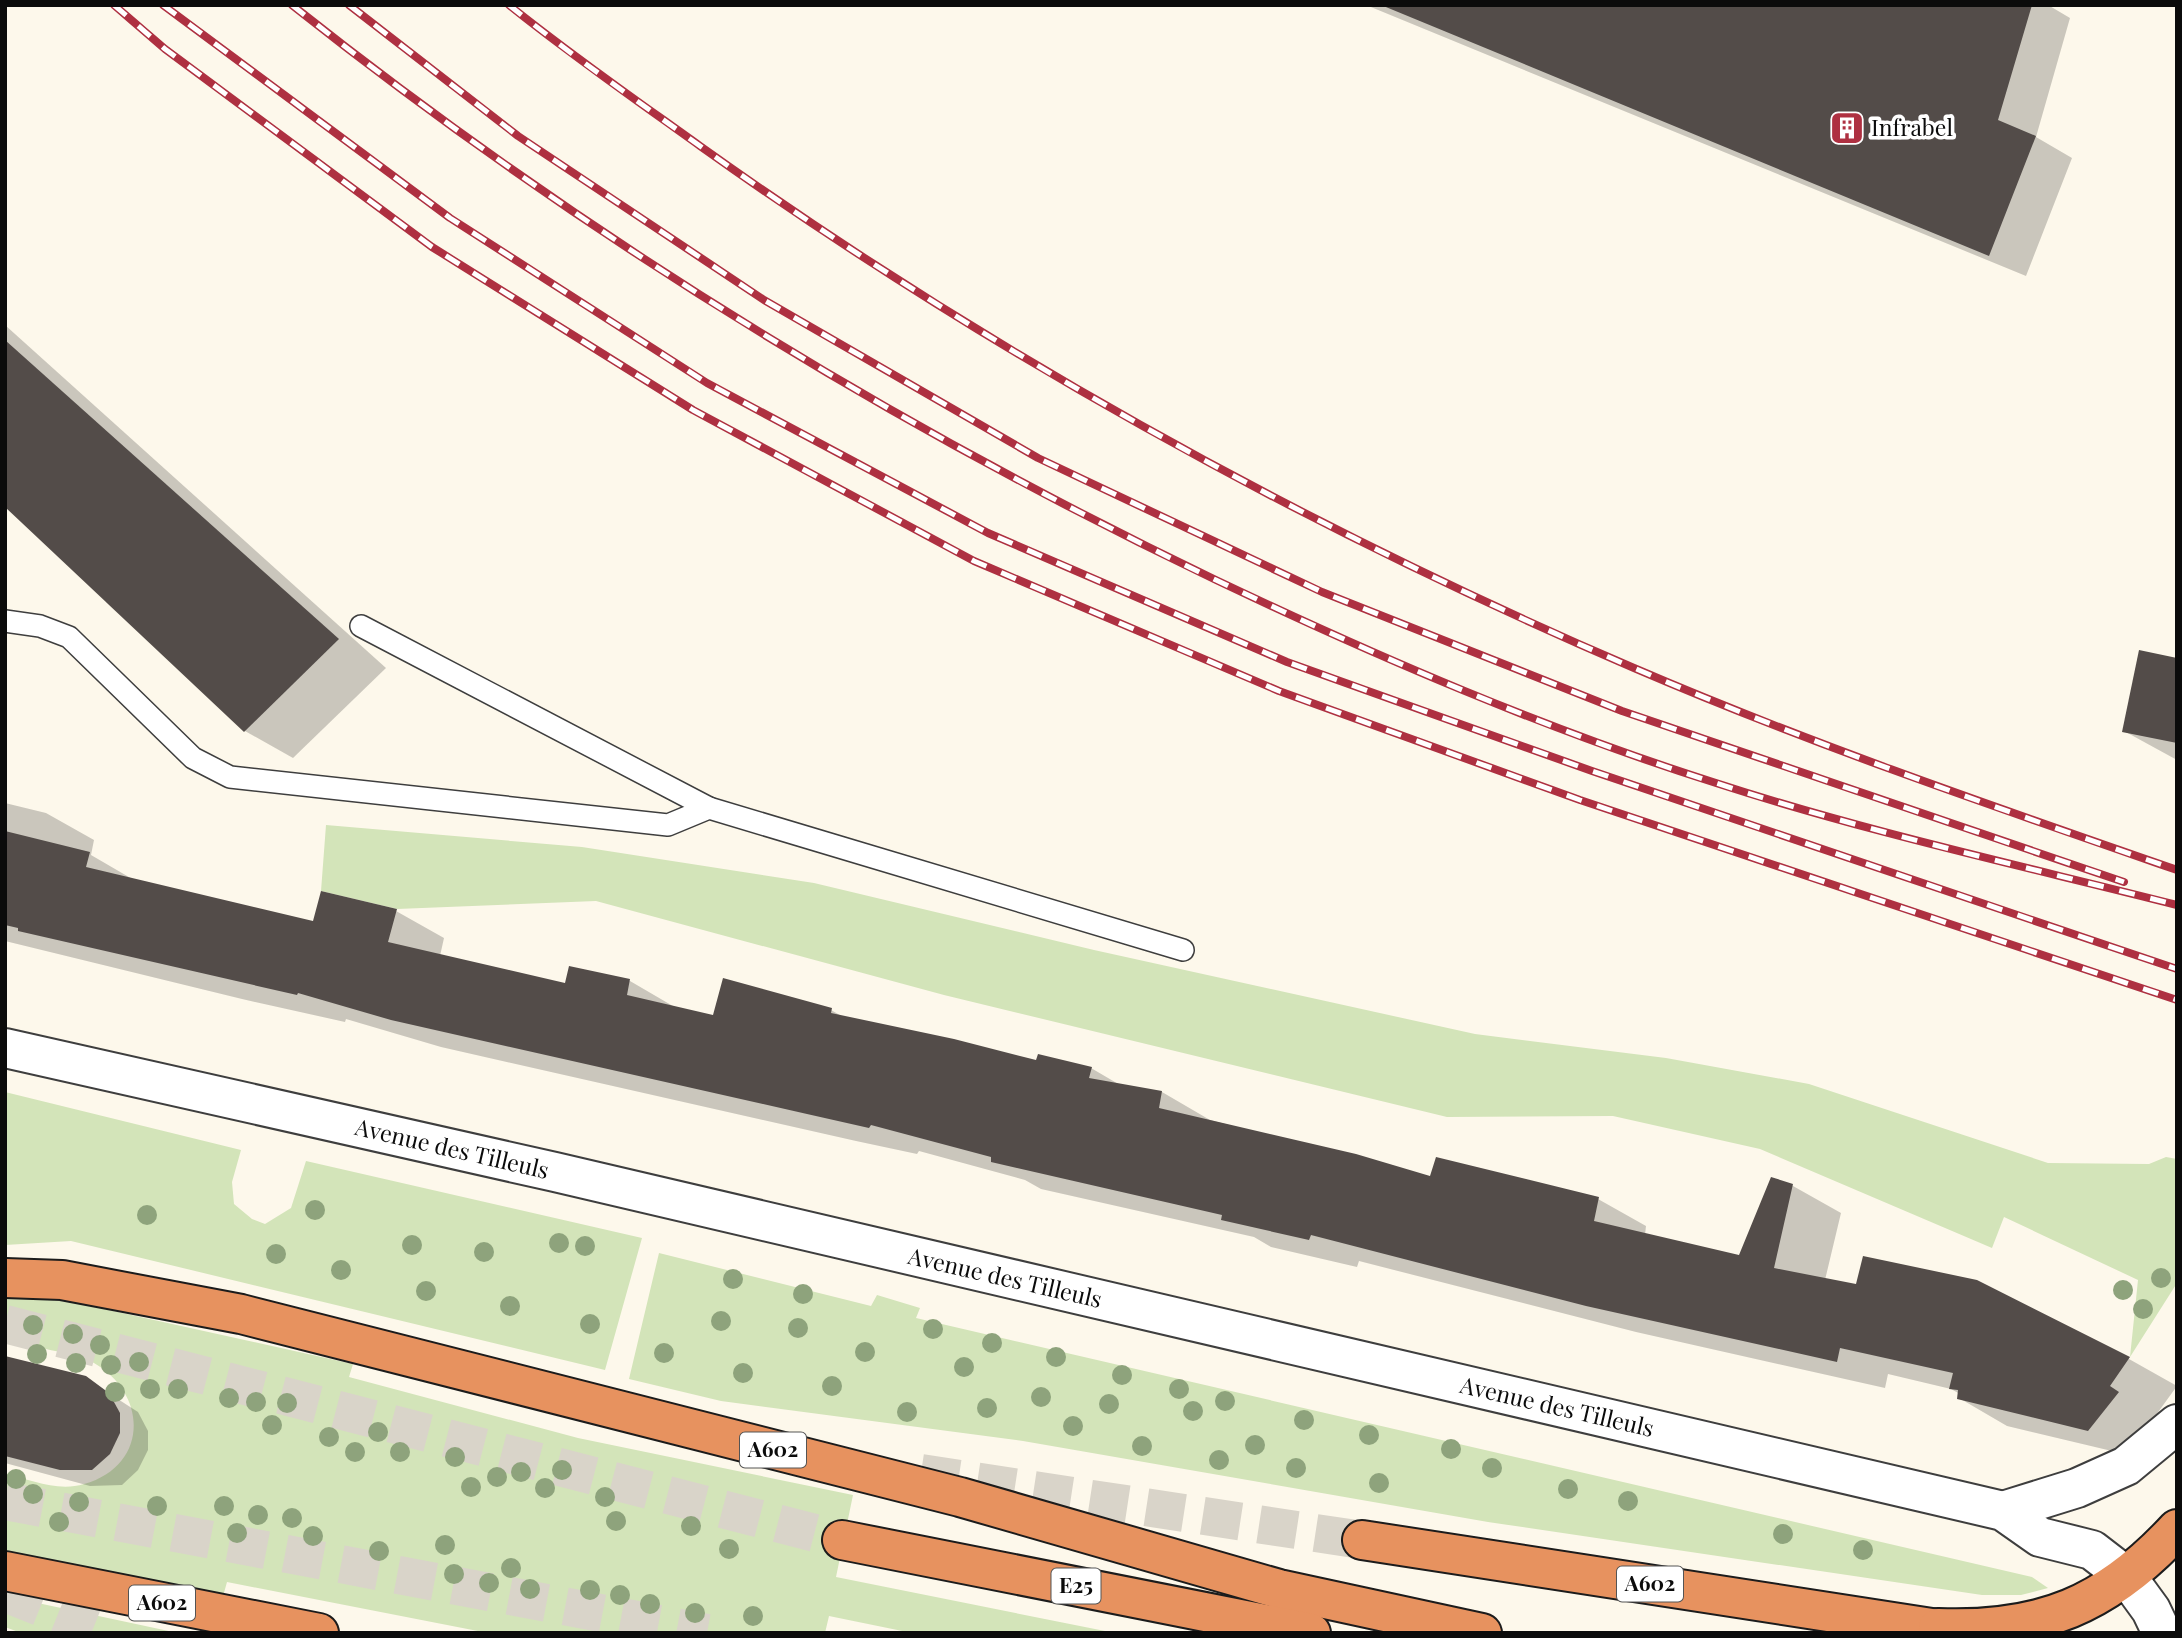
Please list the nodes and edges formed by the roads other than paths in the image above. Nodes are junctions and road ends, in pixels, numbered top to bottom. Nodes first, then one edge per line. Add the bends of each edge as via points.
1 (5, 621) edge
2 (361, 626) dead end
3 (709, 808) junction
4 (1183, 950) dead end
5 (5, 1048) edge
6 (5, 1278) edge
7 (2177, 1424) edge
8 (2003, 1511) junction
9 (2177, 1529) edge
10 (842, 1540) tunnel mouth
11 (1362, 1540) tunnel mouth
12 (5, 1571) edge
13 (2127, 1577) junction
14 (1951, 1630) edge
15 (319, 1633) edge
16 (1311, 1633) edge
17 (1482, 1633) edge
18 (2162, 1633) edge

1 - 3 lane via 40,626 69,637 193,758 230,777 668,825
2 - 3 lane
3 - 4 lane
5 - 8 street, Avenue des Tilleuls
6 - 17 highway, A602 via 62,1280 241,1314 960,1497 1279,1589
7 - 8 street via 2126,1466 2077,1488
8 - 13 street, Avenue des Tilleuls via 2040,1537 2092,1550
9 - 13 highway, A602
10 - 16 highway, E25
11 - 14 highway, A602
12 - 15 highway, A602
13 - 14 highway, A602 via 2071,1611 2047,1619
13 - 18 street, Avenue des Tilleuls

